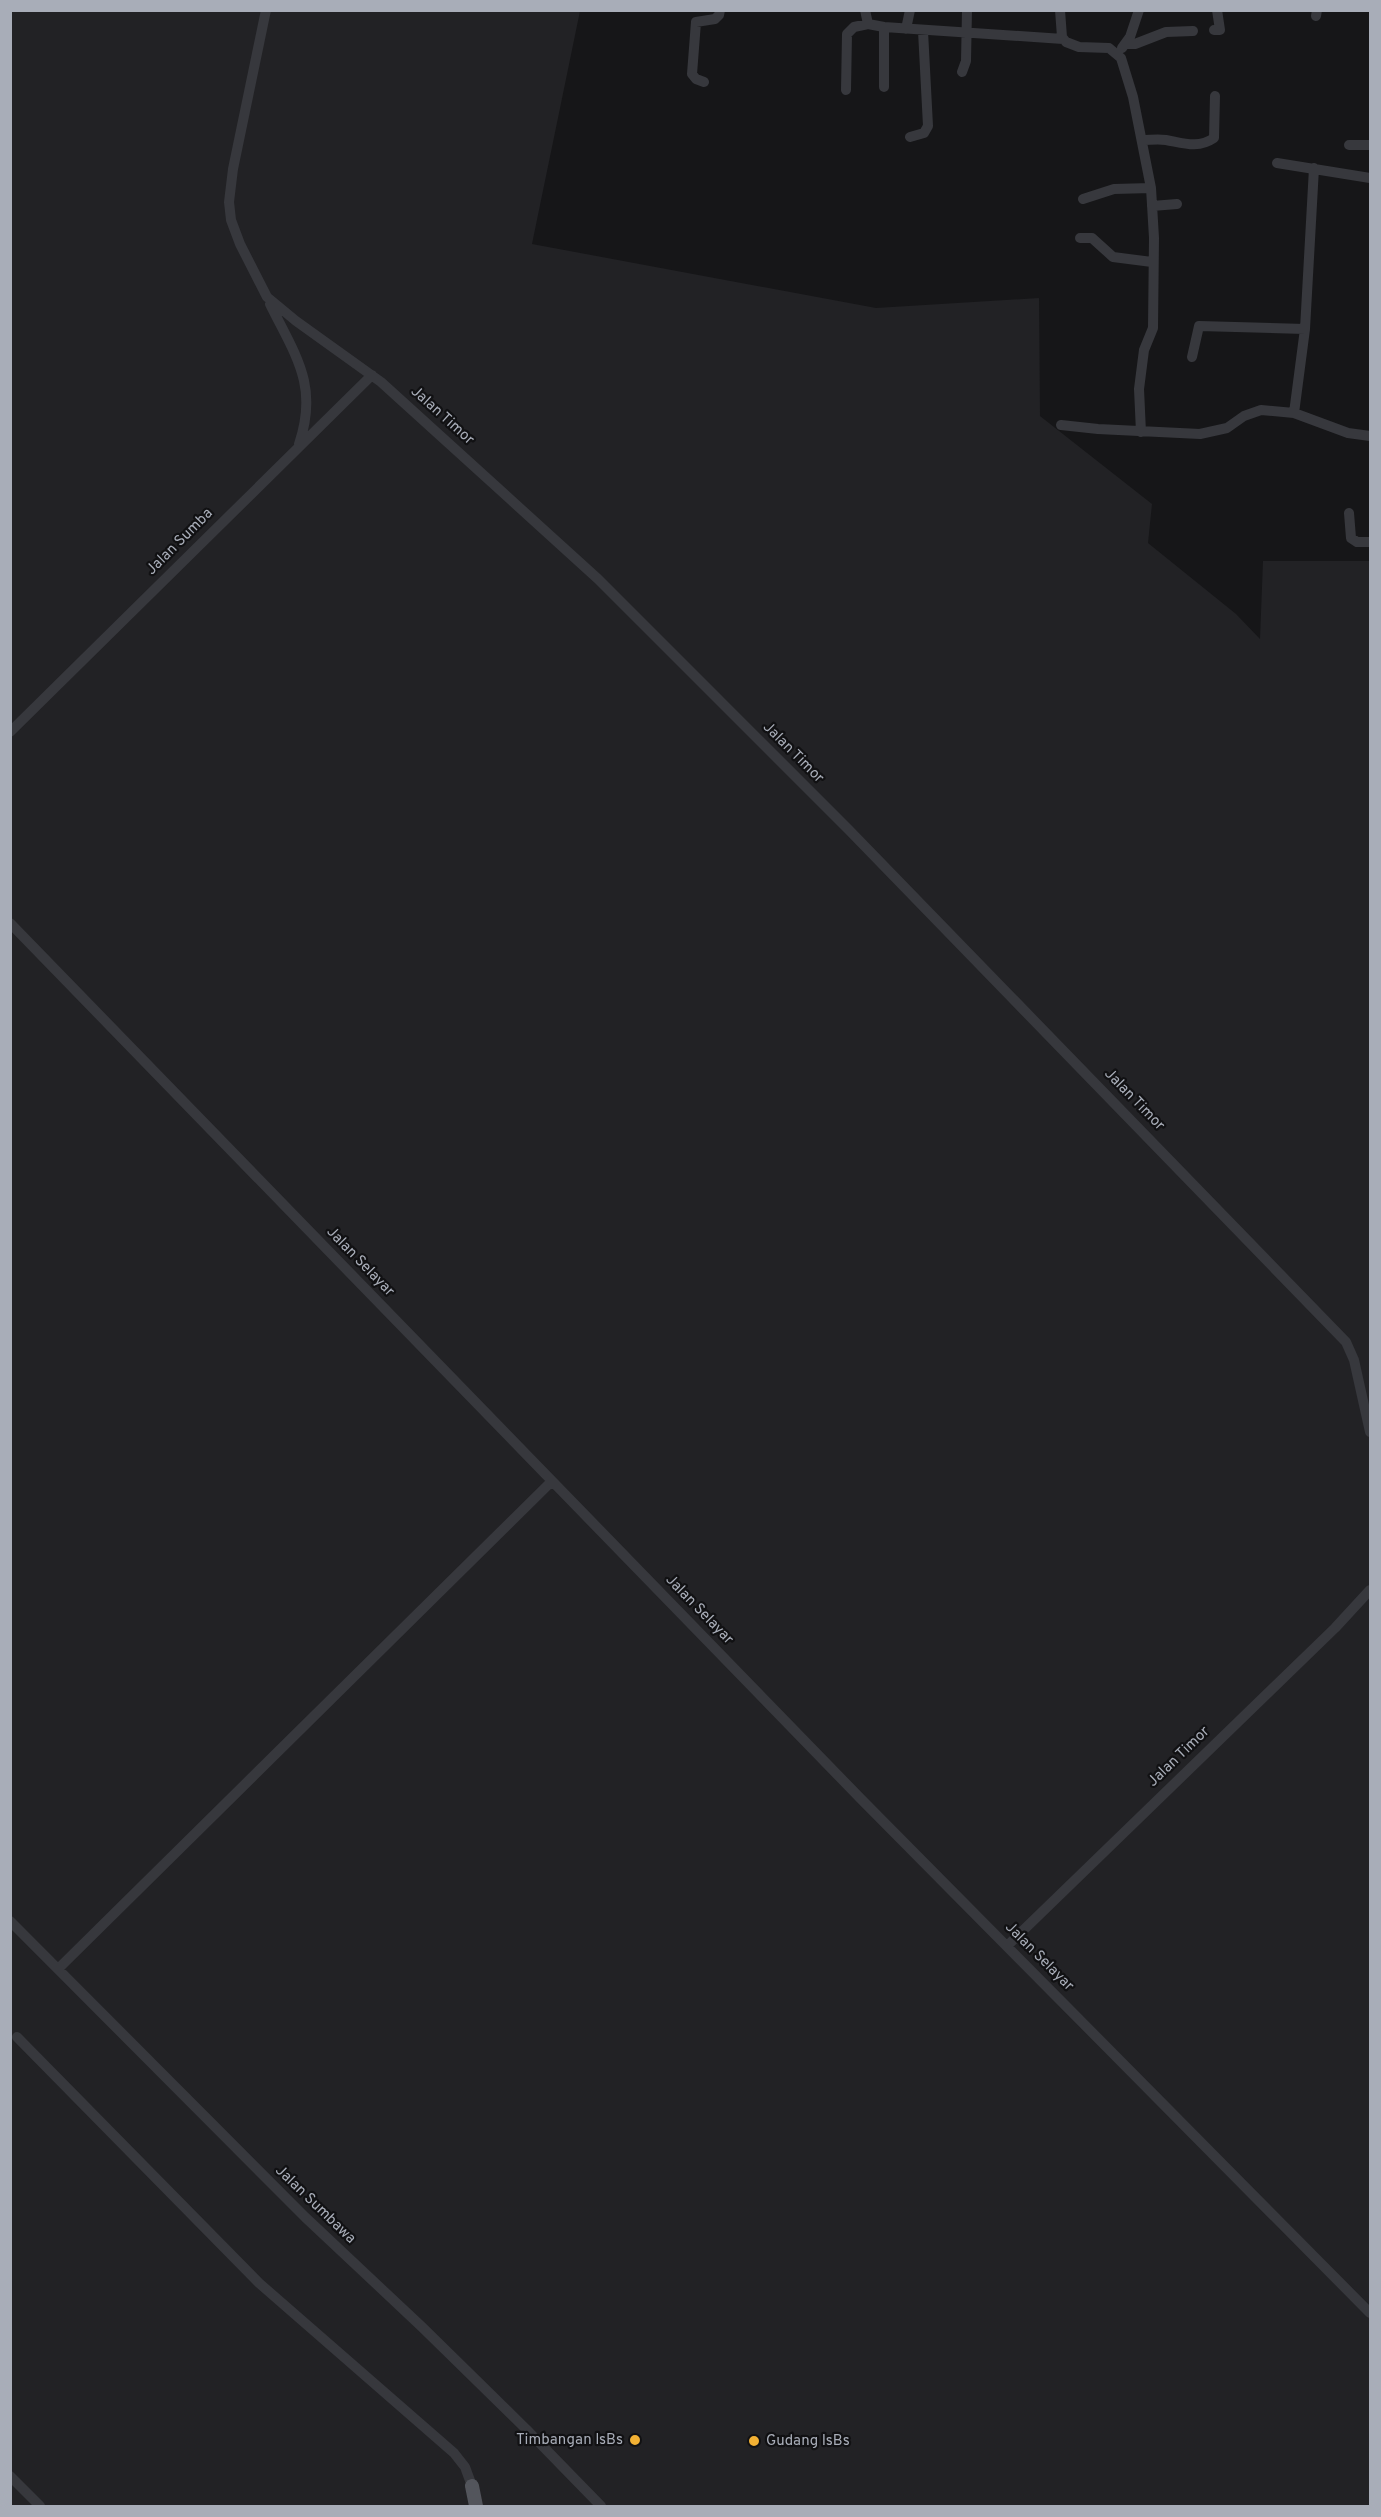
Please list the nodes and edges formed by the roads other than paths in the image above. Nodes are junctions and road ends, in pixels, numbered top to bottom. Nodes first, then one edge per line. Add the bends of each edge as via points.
1 (266, 10) edge
2 (720, 10) edge
3 (865, 10) edge
4 (910, 10) edge
5 (967, 10) edge
6 (1060, 10) edge
7 (1139, 10) edge
8 (1217, 10) edge
9 (868, 24) junction
10 (884, 27) junction
11 (906, 29) junction
12 (1214, 30) dead end
13 (923, 31) junction
14 (965, 31) junction
15 (1193, 32) dead end
16 (1063, 39) junction
17 (1126, 44) junction
18 (1118, 53) junction
19 (962, 72) dead end
20 (704, 82) dead end
21 (884, 87) dead end
22 (846, 90) dead end
23 (1215, 96) dead end
24 (910, 137) dead end
25 (1142, 140) junction
26 (1349, 145) dead end
27 (1371, 145) edge
28 (1277, 163) dead end
29 (1314, 168) junction
30 (1371, 178) edge
31 (1151, 188) junction
32 (1083, 199) dead end
33 (1177, 204) dead end
34 (1152, 206) junction
35 (1080, 238) dead end
36 (1152, 262) junction
37 (267, 297) junction
38 (1305, 329) junction
39 (1192, 357) dead end
40 (372, 375) junction
41 (1294, 413) junction
42 (1061, 425) dead end
43 (1141, 432) junction
44 (1371, 436) edge
45 (298, 447) junction
46 (1349, 513) dead end
47 (1371, 542) edge
48 (10, 732) edge
49 (10, 923) edge
50 (1371, 1432) edge
51 (552, 1481) junction
52 (1371, 1590) edge
53 (10, 1921) edge
54 (1007, 1946) junction
55 (59, 1968) junction
56 (12, 2036) edge
57 (1371, 2313) edge
58 (10, 2476) edge
59 (472, 2486) joint
60 (40, 2506) edge
61 (476, 2506) edge
62 (601, 2506) edge

1 - 37 street, Jalan Timor via 229,202 240,244
2 - 20 street via 715,19 696,22 692,74
3 - 9 street
4 - 11 street
5 - 14 street
6 - 16 street
7 - 17 street
8 - 12 street via 1220,30
9 - 10 street
9 - 22 street via 854,27 847,34
10 - 11 street
10 - 21 street
11 - 13 street
13 - 14 street
13 - 24 street via 928,126 924,133
14 - 16 street
14 - 19 street via 966,61
15 - 17 street via 1166,32
16 - 18 street via 1072,45 1103,47
17 - 18 street
18 - 25 street via 1126,70
23 - 25 street via 1211,140 1195,145
25 - 31 street
26 - 27 street
28 - 29 street
29 - 30 street
29 - 38 street
31 - 32 street via 1114,189
31 - 34 street
33 - 34 street
34 - 36 street
35 - 36 street via 1092,238 1113,257
36 - 43 street via 1153,328 1144,350 1139,389
37 - 40 street, Jalan Timor
37 - 45 street via 305,380 308,411
38 - 39 street via 1199,326
38 - 41 street
40 - 45 street, Jalan Sumba
40 - 50 street, Jalan Timor via 598,579 849,830 1342,1337 1354,1360
41 - 43 street via 1261,410 1227,428 1200,434
41 - 44 street via 1348,433
42 - 43 street
45 - 48 street, Jalan Sumba
46 - 47 street via 1351,538
49 - 51 street, Jalan Selayar
51 - 54 street, Jalan Selayar
51 - 55 street
52 - 54 street, Jalan Timor
53 - 55 street, Jalan Sumbawa
54 - 57 street, Jalan Selayar
55 - 62 street, Jalan Sumbawa via 239,2152 447,2350
56 - 59 street via 259,2283 454,2453
58 - 60 street
59 - 61 main road

